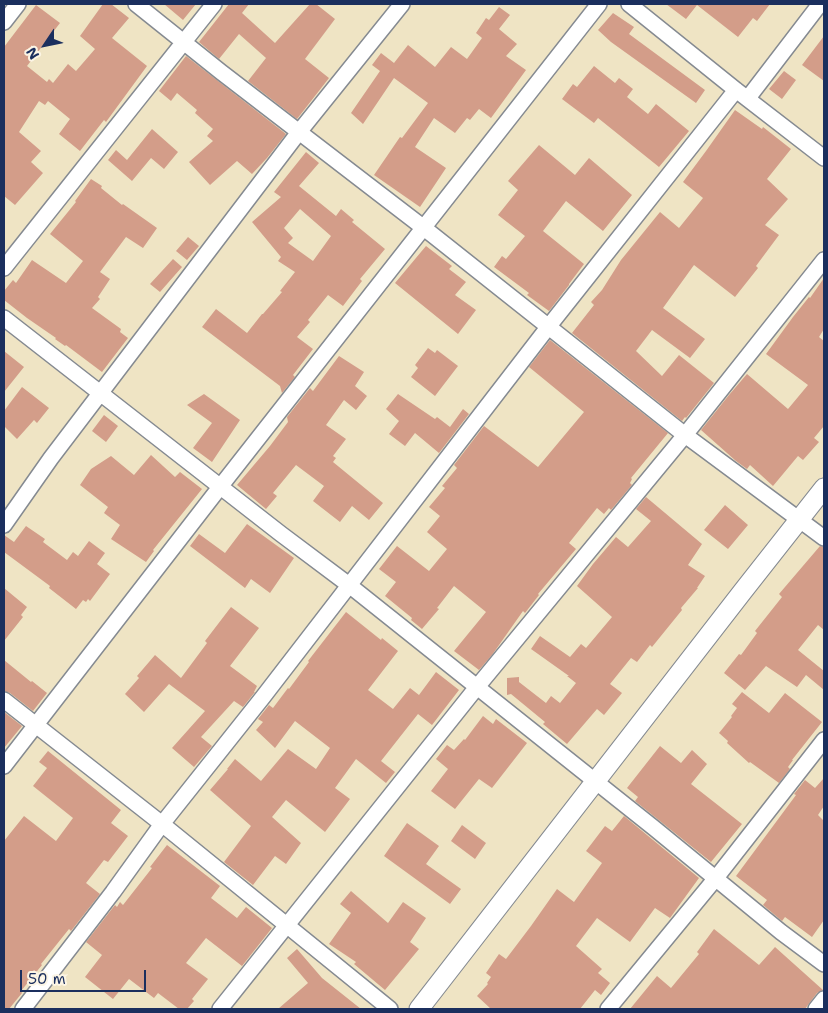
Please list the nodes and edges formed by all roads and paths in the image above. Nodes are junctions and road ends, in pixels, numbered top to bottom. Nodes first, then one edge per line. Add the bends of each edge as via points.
1 (18, 4) edge
2 (136, 4) edge
3 (214, 4) edge
4 (402, 4) edge
5 (599, 4) edge
6 (628, 4) edge
7 (820, 4) edge
8 (4, 22) edge
9 (185, 42) junction
10 (742, 94) junction
11 (299, 132) junction
12 (824, 158) edge
13 (424, 228) junction
14 (824, 260) edge
15 (4, 268) edge
16 (4, 318) edge
17 (549, 326) junction
18 (100, 393) junction
19 (685, 435) junction
20 (220, 486) junction
21 (824, 488) edge
22 (799, 519) junction
23 (4, 524) edge
24 (824, 538) edge
25 (349, 585) junction
26 (477, 687) junction
27 (4, 700) edge
28 (36, 724) junction
29 (824, 740) edge
30 (4, 766) edge
31 (595, 782) junction
32 (162, 824) junction
33 (716, 878) junction
34 (287, 925) junction
35 (824, 964) edge
36 (824, 999) edge
37 (23, 1009) edge
38 (220, 1009) edge
39 (390, 1009) edge
40 (419, 1009) edge
41 (608, 1009) edge
42 (816, 1009) edge

1 - 8 street
2 - 9 street
3 - 9 street
4 - 11 street
5 - 13 street
6 - 10 street
7 - 10 street
9 - 11 street
9 - 15 street
10 - 12 street
10 - 17 street
11 - 13 street
11 - 18 street
13 - 17 street
13 - 20 street
14 - 19 street
16 - 18 street
17 - 19 street
17 - 25 street
18 - 20 street
18 - 23 street
19 - 22 street
19 - 26 street
20 - 25 street
20 - 28 street
21 - 22 street
22 - 24 street
22 - 31 street
25 - 26 street
25 - 32 street
26 - 31 street
26 - 34 street
27 - 28 street
28 - 30 street
28 - 32 street
29 - 33 street
31 - 33 street
31 - 40 street
32 - 34 street
32 - 37 street
33 - 35 street
33 - 41 street
34 - 38 street
34 - 39 street
36 - 42 street

